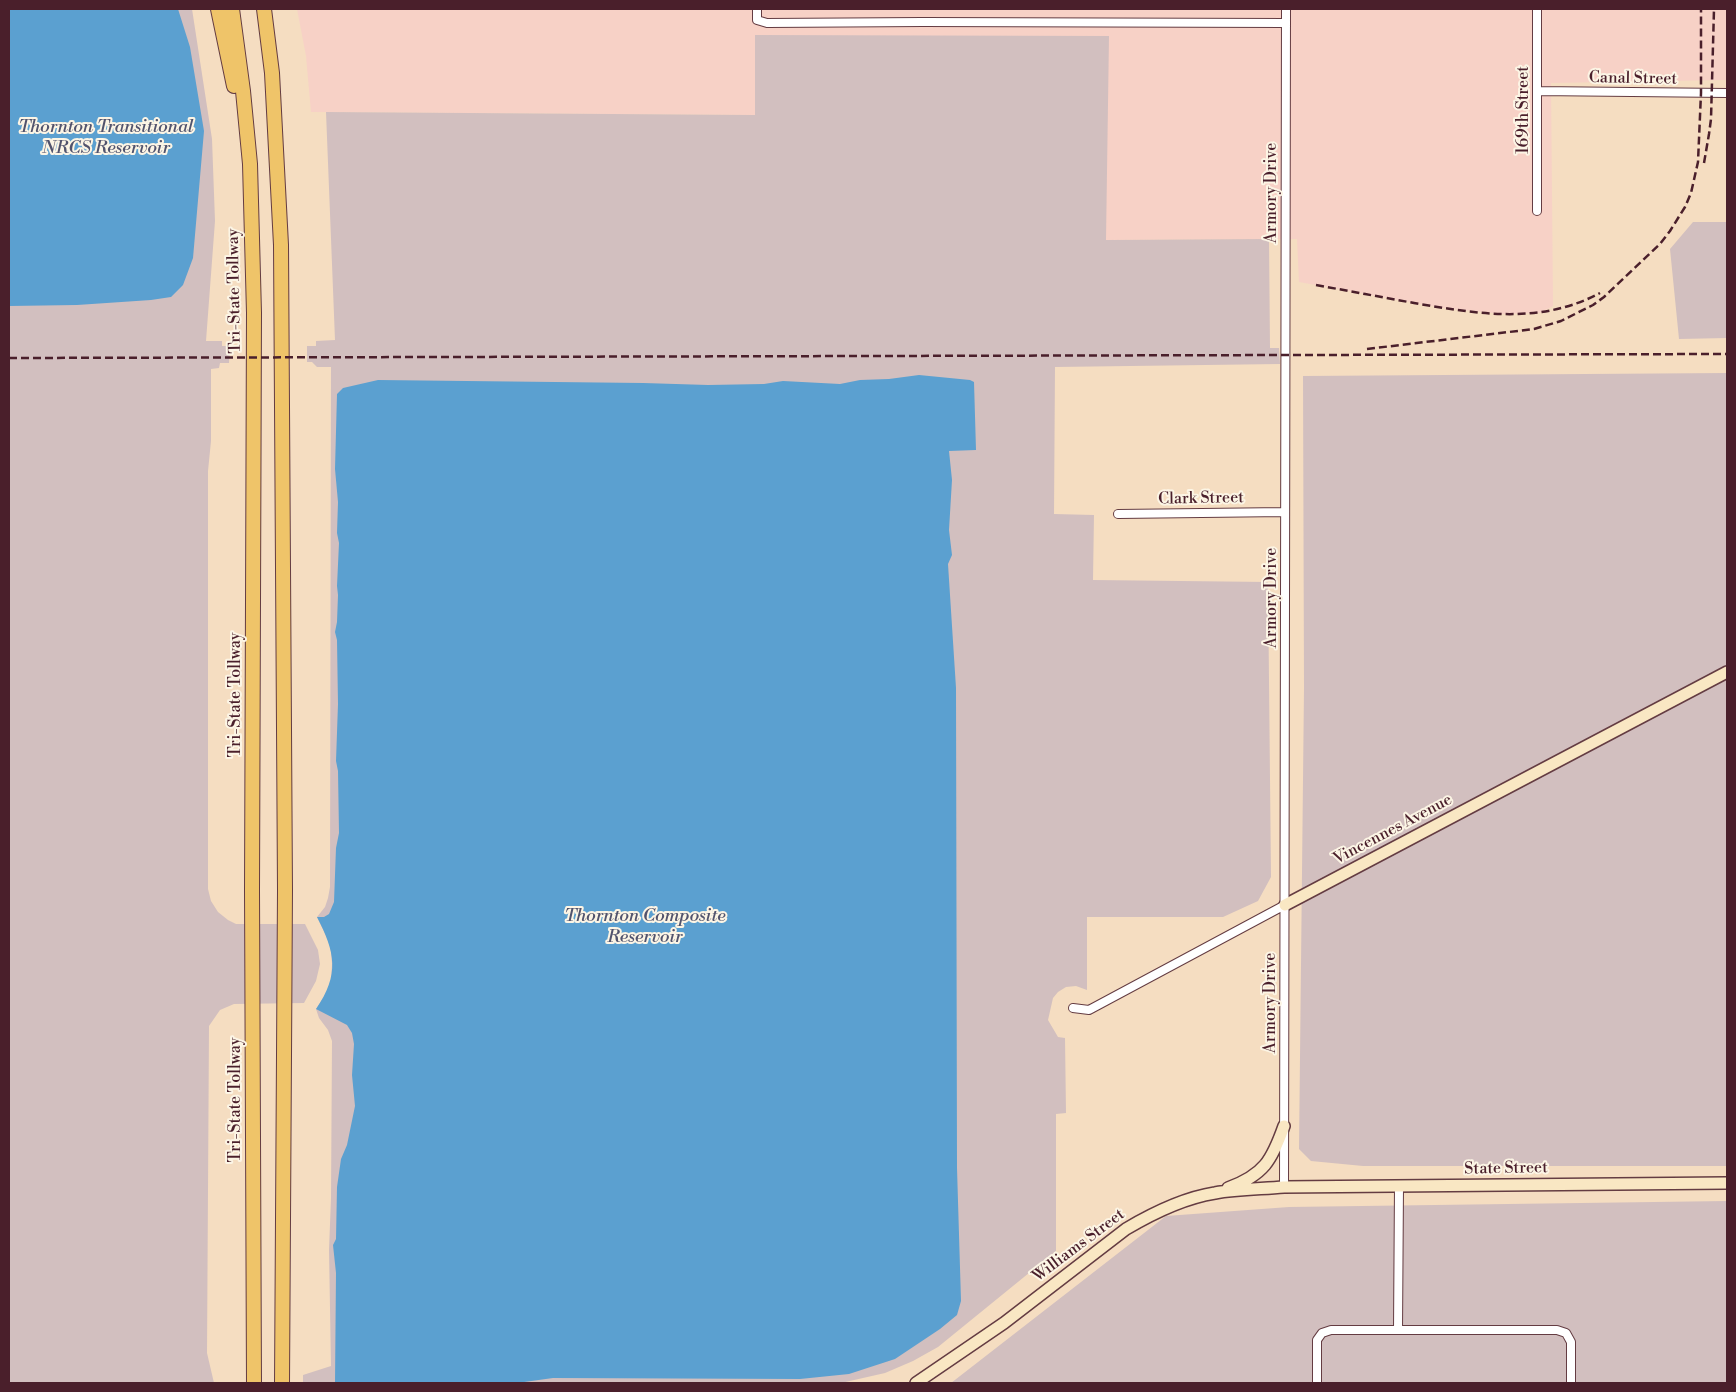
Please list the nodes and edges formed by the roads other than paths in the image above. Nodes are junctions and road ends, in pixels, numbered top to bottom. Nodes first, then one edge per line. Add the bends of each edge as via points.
1 (218, 9) edge
2 (232, 9) edge
3 (264, 9) edge
4 (757, 9) edge
5 (1286, 9) edge
6 (1537, 9) edge
7 (1286, 23) junction
8 (1538, 91) junction
9 (1727, 93) edge
10 (250, 164) junction
11 (1538, 212) dead end
12 (1285, 512) junction
13 (1118, 514) dead end
14 (1727, 672) edge
15 (1285, 905) junction
16 (1073, 1008) dead end
17 (1284, 1126) junction
18 (1727, 1183) edge
19 (1399, 1186) junction
20 (1284, 1187) junction
21 (1215, 1193) junction
22 (1398, 1330) junction
23 (254, 1383) edge
24 (282, 1383) edge
25 (916, 1383) edge
26 (1317, 1383) edge
27 (1571, 1383) edge

1 - 10 highway
2 - 10 highway, Tri-State Tollway
3 - 24 highway via 272,74 281,245 285,890
4 - 7 street via 757,20 768,23
5 - 7 street, Armory Drive
6 - 8 street, 169th Street
7 - 12 street, Armory Drive
8 - 9 street, Canal Street
8 - 11 street, 169th Street
10 - 23 highway, Tri-State Tollway via 254,390
12 - 13 street, Clark Street
12 - 15 street, Armory Drive
14 - 15 street, Vincennes Avenue
15 - 16 street, Vincennes Avenue via 1089,1010
15 - 17 street, Armory Drive
17 - 20 street, Armory Drive
17 - 21 street via 1276,1150 1254,1176
18 - 19 street, State Street
19 - 20 street, State Street
19 - 22 street
20 - 21 street, Williams Street
21 - 25 street, Williams Street via 1177,1203 1126,1229 1004,1323
22 - 26 street via 1331,1330 1322,1333 1317,1340
22 - 27 street via 1557,1330 1566,1334 1571,1342

